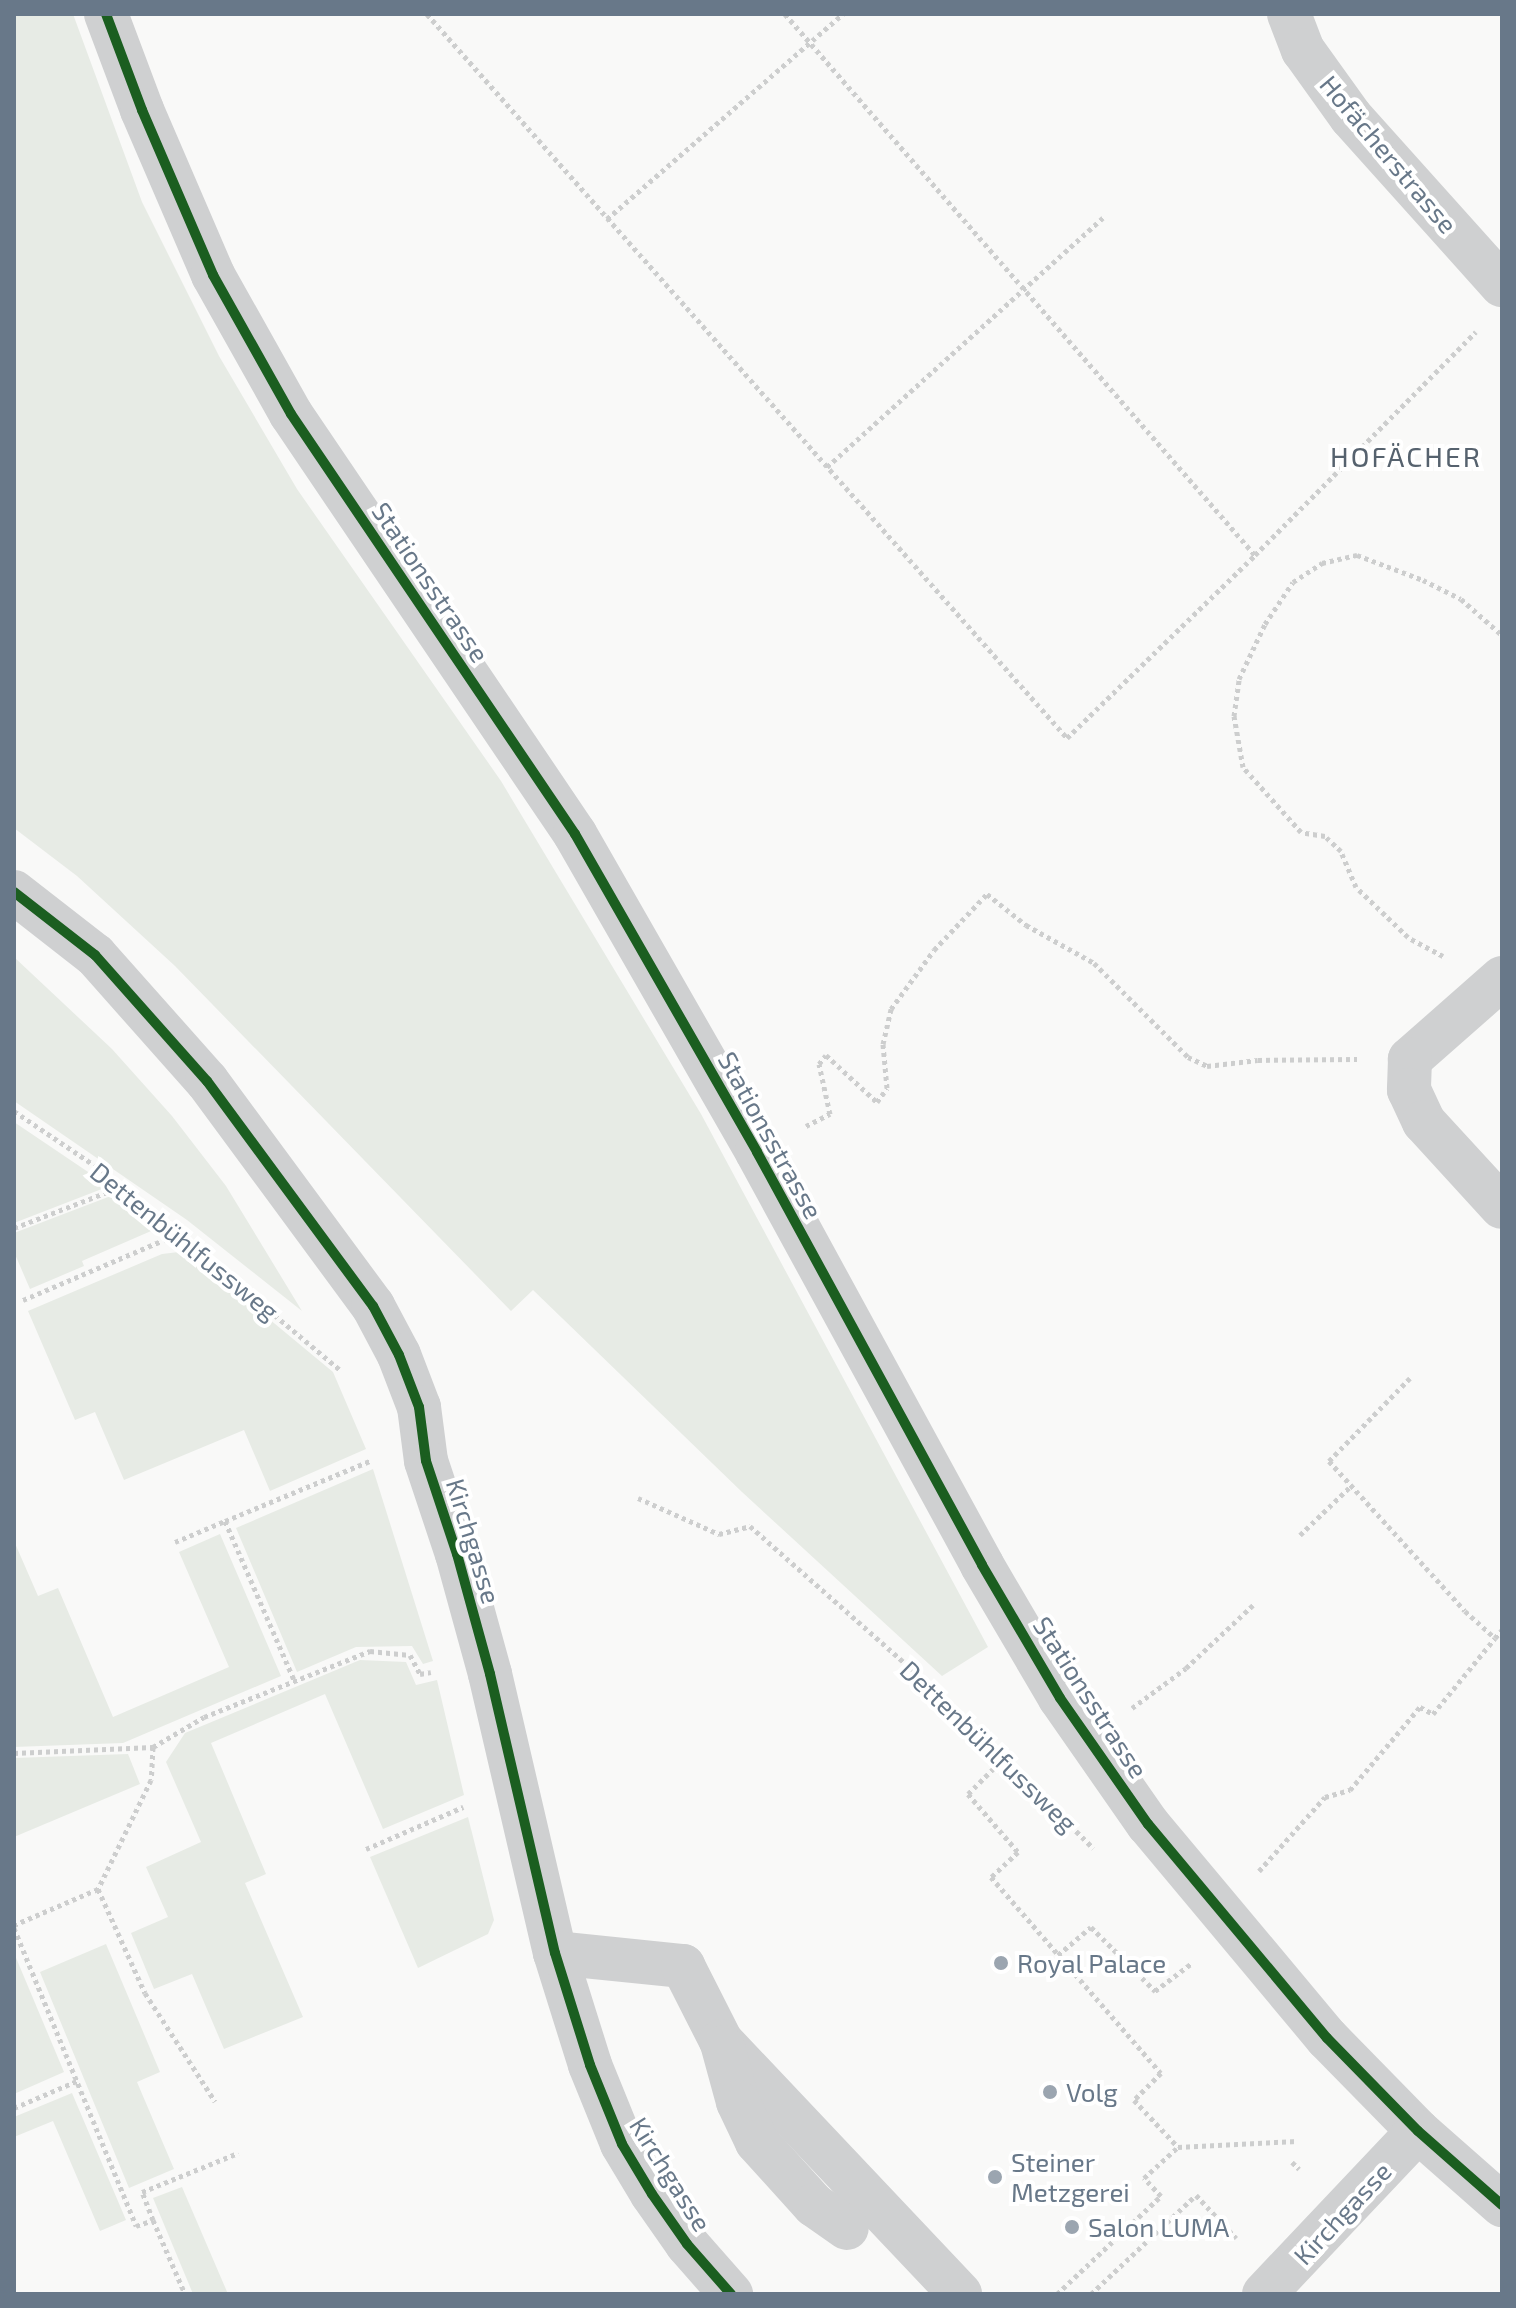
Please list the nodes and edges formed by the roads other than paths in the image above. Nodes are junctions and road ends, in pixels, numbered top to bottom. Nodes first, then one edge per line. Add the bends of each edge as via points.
1 (106, 14) edge
2 (1289, 14) edge
3 (1493, 304) edge
4 (14, 892) edge
5 (1502, 978) edge
6 (1502, 1207) edge
7 (555, 1953) junction
8 (721, 2041) junction
9 (1418, 2131) junction
10 (1498, 2194) edge
11 (847, 2228) dead end
12 (731, 2294) edge
13 (960, 2294) edge
14 (1264, 2294) edge

1 - 9 street, Stationsstrasse via 213,275 291,414 575,834 1060,1698 1148,1824 1224,1917 1327,2038
2 - 3 street, Hofächerstrasse via 1303,50
4 - 7 street, Kirchgasse via 95,955 207,1081 373,1306 399,1355 419,1407 426,1461 490,1674
5 - 6 street via 1410,1059 1409,1090 1424,1122
7 - 8 street via 683,1966
7 - 12 street, Kirchgasse via 590,2065 622,2144 687,2244
8 - 11 street via 738,2102 757,2142 814,2205
8 - 13 street
9 - 10 street, Stationsstrasse
9 - 14 street, Kirchgasse

